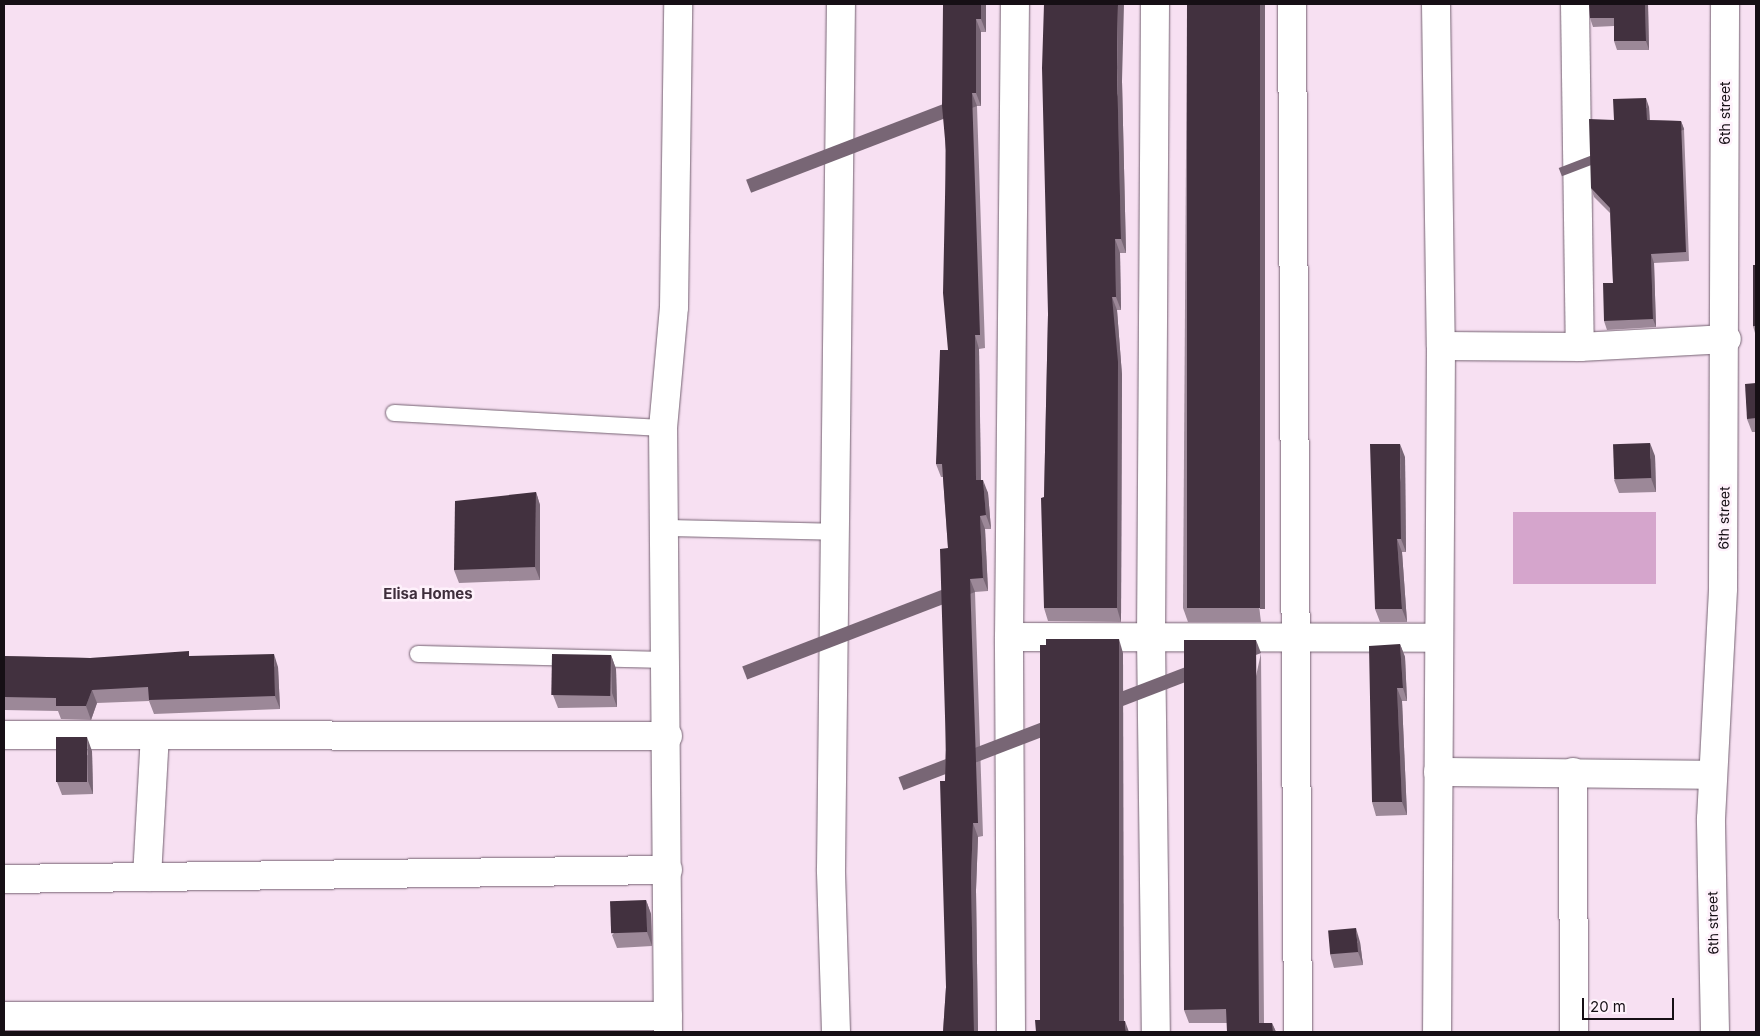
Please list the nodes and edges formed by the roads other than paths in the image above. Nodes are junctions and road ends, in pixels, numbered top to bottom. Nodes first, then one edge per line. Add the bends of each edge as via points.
1 (678, 4) edge
2 (841, 4) edge
3 (1015, 4) edge
4 (1155, 4) edge
5 (1292, 4) edge
6 (1436, 4) edge
7 (1575, 4) edge
8 (1725, 4) edge
9 (1727, 339) junction
10 (1441, 346) junction
11 (1580, 347) junction
12 (394, 413) dead end
13 (663, 428) junction
14 (666, 528) junction
15 (836, 532) junction
16 (1009, 637) junction
17 (1151, 637) junction
18 (1295, 638) junction
19 (1438, 638) junction
20 (418, 654) dead end
21 (668, 660) junction
22 (4, 735) edge
23 (155, 736) junction
24 (668, 736) junction
25 (1438, 772) junction
26 (1574, 772) junction
27 (1713, 775) junction
28 (668, 870) junction
29 (147, 877) junction
30 (4, 879) edge
31 (4, 1016) edge
32 (668, 1024) edge
33 (836, 1032) edge
34 (1011, 1032) edge
35 (1156, 1032) edge
36 (1298, 1032) edge
37 (1437, 1032) edge
38 (1574, 1032) edge
39 (1715, 1032) edge

1 - 13 street via 674,307
2 - 15 street
3 - 16 street
4 - 17 street
5 - 18 street
6 - 10 street
7 - 11 street
8 - 9 street, 6th street
9 - 11 street
9 - 27 street, 6th street via 1723,588
10 - 11 street
10 - 19 street
12 - 13 lane
13 - 14 street
14 - 15 lane
14 - 21 street
15 - 33 street via 831,869
16 - 17 street
16 - 34 street
17 - 18 street
17 - 35 street
18 - 19 street
18 - 36 street
19 - 25 street
20 - 21 lane
21 - 24 street
22 - 23 street
23 - 24 street
23 - 29 street
24 - 28 street
25 - 26 street
25 - 37 street
26 - 27 street
26 - 38 street
27 - 39 street, 6th street
28 - 29 street
28 - 32 street
29 - 30 street
31 - 32 street

